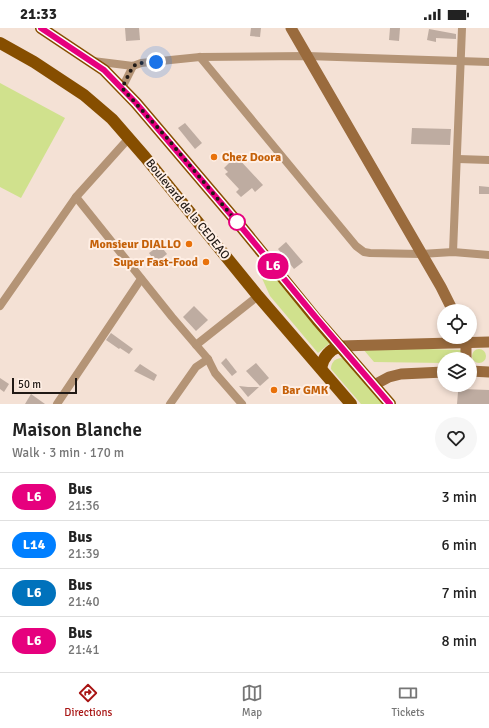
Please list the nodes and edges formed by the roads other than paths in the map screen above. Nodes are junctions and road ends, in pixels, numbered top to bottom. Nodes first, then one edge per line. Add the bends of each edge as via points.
1 (40, 28) edge
2 (291, 28) edge
3 (462, 28) edge
4 (0, 43) edge
5 (307, 56) junction
6 (200, 57) junction
7 (90, 60) junction
8 (461, 60) junction
9 (489, 62) edge
10 (133, 66) junction
11 (122, 88) junction
12 (129, 138) junction
13 (458, 159) junction
14 (489, 160) edge
15 (76, 197) junction
16 (453, 252) junction
17 (421, 254) junction
18 (489, 255) edge
19 (141, 279) junction
20 (258, 296) junction
21 (449, 304) edge
22 (0, 306) edge
23 (437, 341) edge
24 (477, 341) edge
25 (489, 342) edge
26 (196, 345) junction
27 (340, 346) junction
28 (208, 359) junction
29 (321, 368) junction
30 (477, 371) edge
31 (437, 372) edge
32 (489, 372) edge
33 (374, 385) junction
34 (57, 404) edge
35 (170, 404) edge
36 (242, 404) edge
37 (351, 404) edge
38 (390, 404) edge

1 - 7 main road
2 - 5 street
3 - 8 street
4 - 12 main road, Boulevard de la CEDEAO via 84,95
5 - 6 street
5 - 8 street
5 - 17 street
6 - 10 street
6 - 17 street via 356,246 370,253
7 - 10 street
7 - 11 main road
8 - 9 street
8 - 13 street
10 - 11 street
11 - 27 main road via 167,138
12 - 15 street
12 - 20 main road, Boulevard de la CEDEAO
13 - 14 street
13 - 16 street
15 - 19 street
15 - 22 street
16 - 17 street
16 - 18 street
17 - 21 street
19 - 26 street
19 - 34 street
20 - 26 street
20 - 29 main road, Boulevard de la CEDEAO
23 - 27 street
24 - 25 street
26 - 28 street
27 - 29 main road via 326,354
27 - 33 main road
28 - 35 street via 196,367
28 - 36 street via 216,373
29 - 37 main road, Boulevard de la CEDEAO
30 - 32 street
31 - 33 street via 401,374
33 - 38 main road

